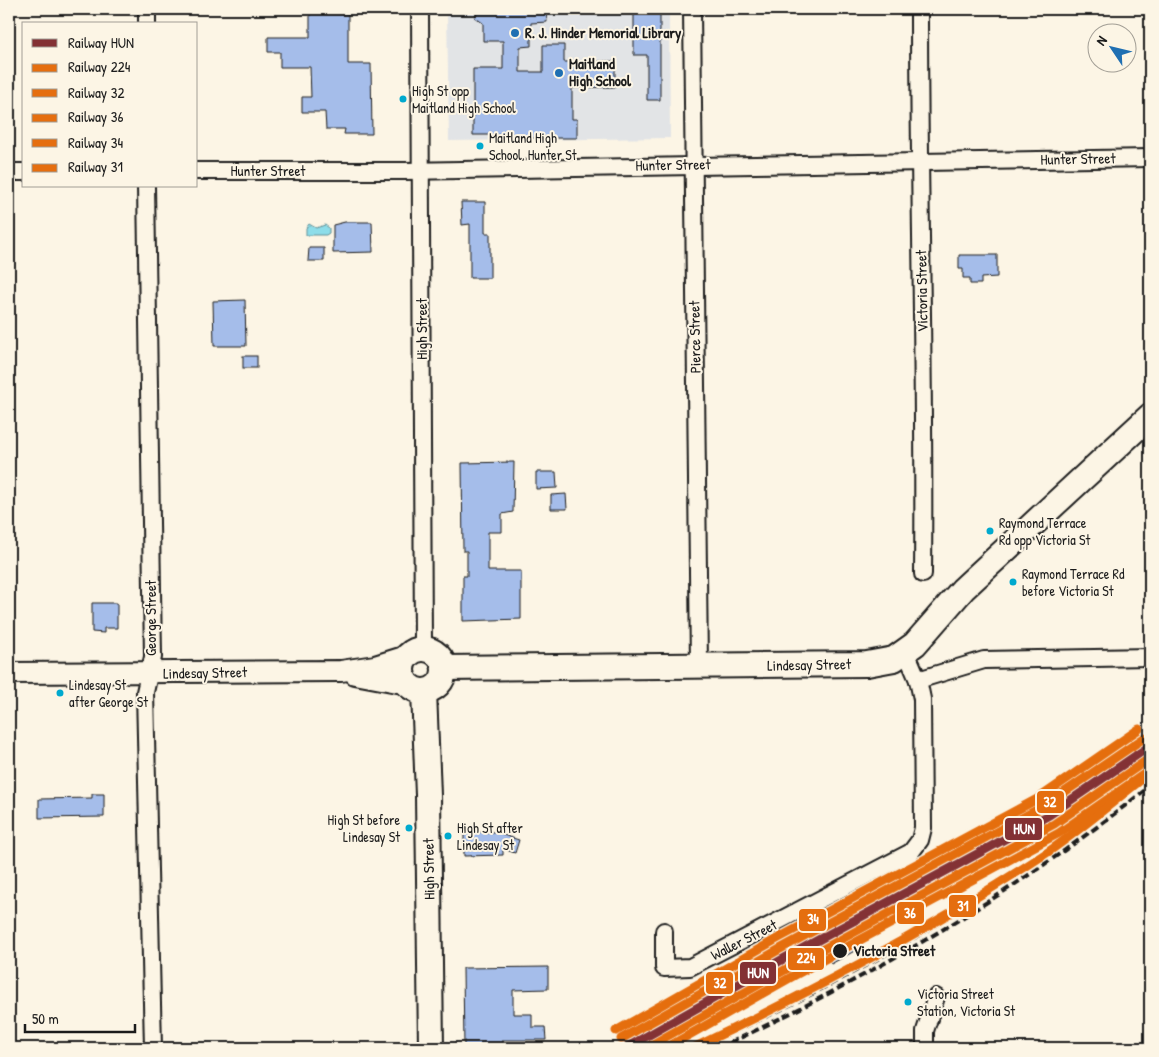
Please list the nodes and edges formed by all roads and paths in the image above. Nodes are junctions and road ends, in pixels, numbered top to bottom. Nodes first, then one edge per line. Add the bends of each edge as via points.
1 (146, 9) edge
2 (420, 9) edge
3 (692, 9) edge
4 (919, 9) edge
5 (147, 22) edge
6 (1150, 158) edge
7 (919, 162) junction
8 (693, 165) junction
9 (422, 170) junction
10 (198, 171) edge
11 (9, 172) edge
12 (22, 172) edge
13 (146, 188) edge
14 (1150, 416) edge
15 (923, 574) dead end
16 (415, 652) junction
17 (906, 652) junction
18 (1150, 657) edge
19 (699, 666) junction
20 (444, 668) junction
21 (341, 671) junction
22 (9, 673) edge
23 (149, 674) junction
24 (918, 680) junction
25 (416, 687) junction
26 (664, 931) dead end
27 (936, 997) dead end
28 (152, 1048) edge
29 (431, 1048) edge
30 (925, 1048) edge

1 - 5 street
2 - 9 street, High Street
3 - 8 street, Pierce Street
4 - 7 street, Victoria Street
6 - 7 street, Hunter Street
7 - 8 street, Hunter Street
7 - 15 street, Victoria Street via 925,412
8 - 9 street, Hunter Street
8 - 19 street, Pierce Street
9 - 10 street, Hunter Street
9 - 16 street, High Street
11 - 12 street
13 - 23 street, George Street via 153,657
14 - 17 main road via 962,589
16 - 20 main road via 438,655
16 - 21 street, Lindesay Street via 375,666
16 - 25 main road via 402,670
17 - 19 main road, Lindesay Street via 885,662 867,664
17 - 24 street
18 - 24 street via 984,660
19 - 20 main road, Lindesay Street
20 - 25 main road via 440,682 433,688
21 - 23 street, Lindesay Street
21 - 25 street, Lindesay Street
22 - 23 street, Lindesay Street
23 - 28 street, George Street via 146,692
24 - 26 street, Waller Street via 922,699 923,828 920,840 911,852 690,968 664,968
25 - 29 main road, High Street via 428,795
27 - 30 street via 925,1031

